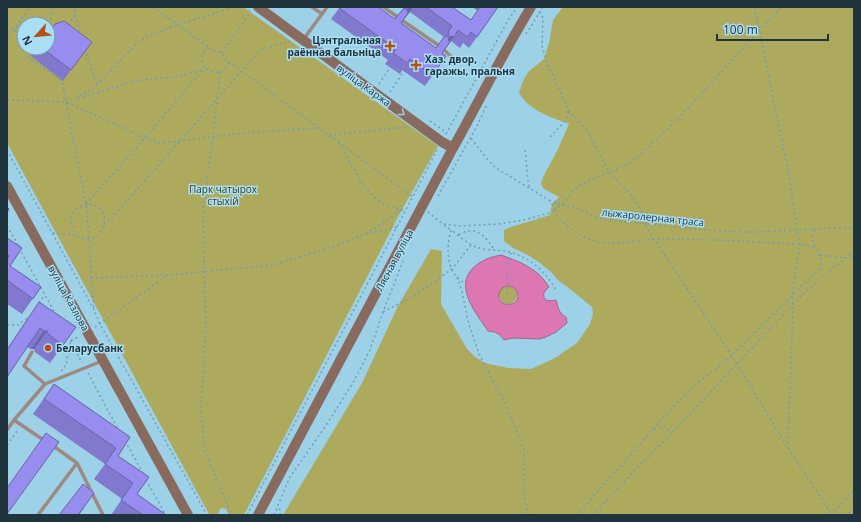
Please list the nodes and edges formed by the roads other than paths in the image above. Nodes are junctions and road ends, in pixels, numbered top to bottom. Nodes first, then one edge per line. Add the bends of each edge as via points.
1 (312, 7) edge
2 (327, 7) edge
3 (383, 7) edge
4 (254, 9) edge
5 (535, 9) edge
6 (322, 14) junction
7 (398, 17) edge
8 (403, 21) edge
9 (303, 41) junction
10 (438, 45) edge
11 (444, 50) edge
12 (452, 57) dead end
13 (453, 148) junction
14 (7, 186) edge
15 (32, 352) edge
16 (103, 360) junction
17 (45, 384) junction
18 (14, 420) junction
19 (7, 430) edge
20 (77, 462) junction
21 (38, 515) edge
22 (103, 515) edge
23 (188, 515) edge
24 (258, 515) edge

1 - 6 lane
2 - 6 lane
3 - 7 lane
4 - 9 main road, вуліца Каржа
5 - 13 main road, Лясная вуліца via 517,30
6 - 9 lane
8 - 10 lane
9 -> 13 main road, вуліца Каржа
11 - 12 lane
13 - 24 main road, Лясная вуліца
14 - 16 main road, вуліца Казлова
15 - 17 lane via 24,366
16 - 17 lane
16 - 23 main road, вуліца Казлова
17 - 18 lane
18 - 19 lane
18 - 20 lane
20 - 21 lane
20 - 22 lane

